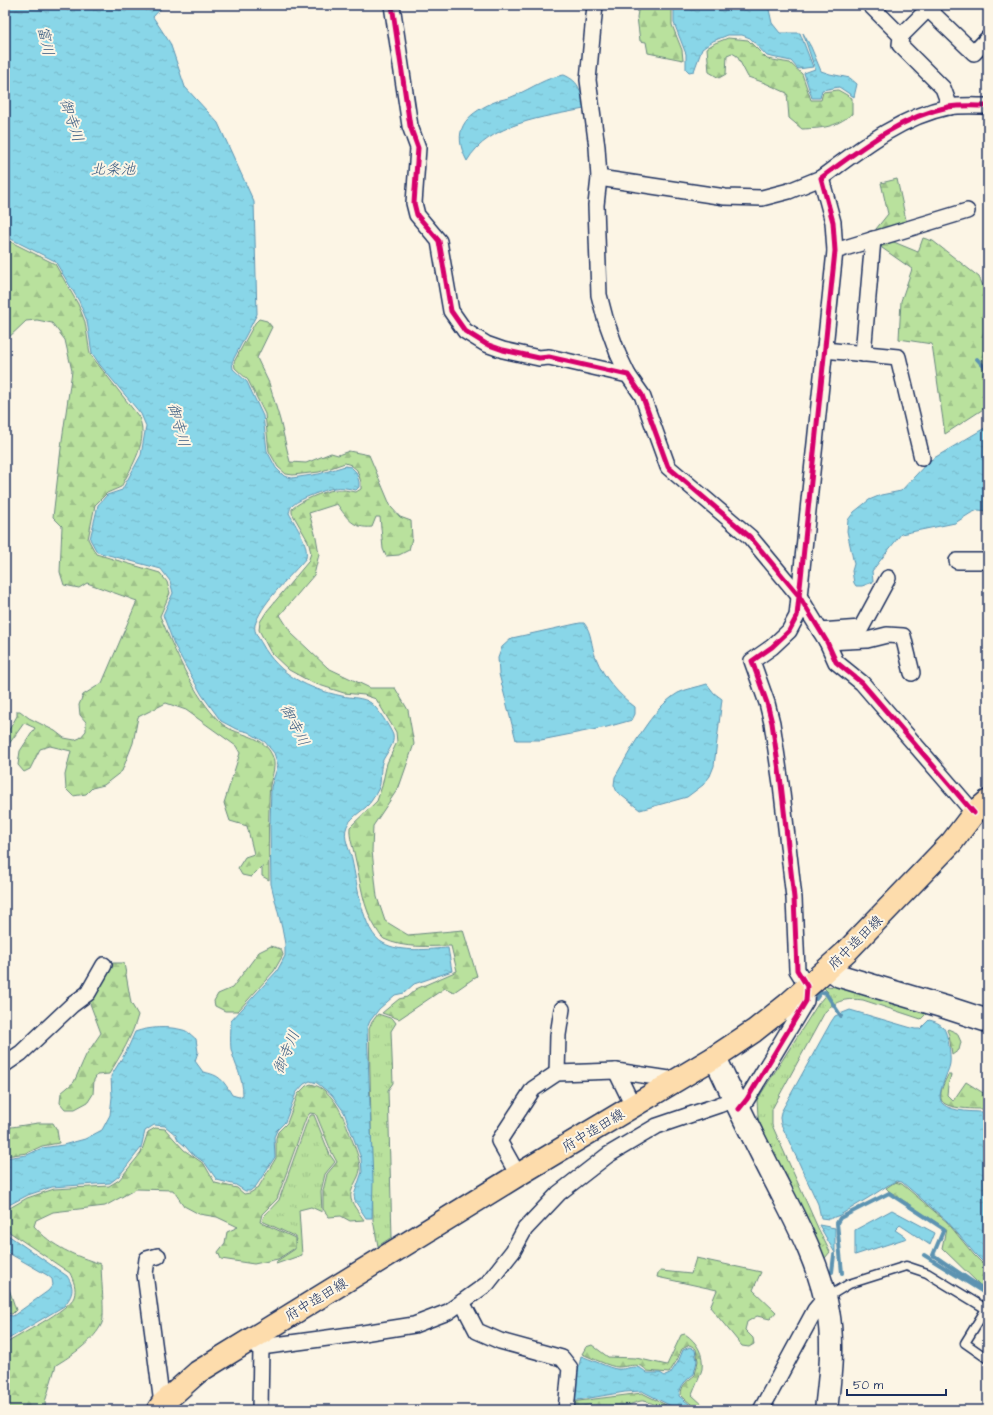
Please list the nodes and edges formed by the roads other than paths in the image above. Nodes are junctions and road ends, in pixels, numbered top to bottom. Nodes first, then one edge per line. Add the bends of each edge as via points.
1 (392, 5) edge
2 (595, 5) edge
3 (870, 5) edge
4 (930, 7) edge
5 (901, 36) junction
6 (988, 38) edge
7 (988, 106) edge
8 (950, 107) junction
9 (599, 178) junction
10 (821, 178) junction
11 (967, 211) dead end
12 (873, 239) junction
13 (835, 251) junction
14 (824, 350) junction
15 (862, 354) junction
16 (628, 375) junction
17 (922, 458) dead end
18 (957, 561) dead end
19 (988, 561) edge
20 (888, 578) dead end
21 (799, 596) junction
22 (824, 637) junction
23 (912, 673) dead end
24 (981, 807) edge
25 (104, 964) dead end
26 (829, 968) junction
27 (807, 986) junction
28 (562, 1009) dead end
29 (988, 1021) edge
30 (715, 1057) junction
31 (5, 1064) edge
32 (616, 1071) junction
33 (557, 1074) junction
34 (676, 1080) junction
35 (737, 1104) junction
36 (633, 1106) junction
37 (518, 1175) junction
38 (158, 1256) dead end
39 (825, 1298) junction
40 (462, 1302) junction
41 (987, 1310) edge
42 (252, 1345) junction
43 (988, 1359) edge
44 (160, 1407) edge
45 (260, 1410) edge
46 (566, 1410) edge
47 (761, 1410) edge
48 (826, 1410) edge

1 - 16 street via 410,126 418,148 414,203 417,215 439,242 450,311 466,330 486,344 539,358 549,357
2 - 9 street via 588,80 598,147
3 - 5 street
4 - 5 street
4 - 6 street via 974,53
5 - 8 street via 900,45 943,88
7 - 8 street
8 - 10 street via 911,120 887,132
9 - 10 street via 725,197 754,198 789,191
9 - 16 street via 596,205 599,295 607,325
10 - 13 street via 833,222
11 - 12 street
12 - 13 street
12 - 15 street
13 - 14 street
14 - 15 street
14 - 21 street
15 - 17 street via 898,357
16 - 21 street via 642,395 668,467 750,537
18 - 19 street
20 - 22 street via 861,628
21 - 22 street
21 - 27 street via 797,616 789,631 752,661 772,723 794,898 796,970
22 - 23 street via 867,640 887,635 903,636
22 - 24 street via 836,662 862,683
24 - 26 main road, 府中造田線 via 952,842
25 - 31 street via 88,993 21,1053
26 - 27 main road, 府中造田線
26 - 29 street via 840,976
27 - 30 main road, 府中造田線 via 754,1031
27 - 35 street via 806,1001 748,1099
28 - 33 street
30 - 34 main road, 府中造田線
30 - 35 street
32 - 33 street
32 - 34 street
32 - 36 street
33 - 37 street via 533,1089 500,1141
34 - 36 main road, 府中造田線
35 - 39 street via 805,1239
35 - 40 street via 719,1105 657,1126 608,1155 559,1194 525,1229 513,1251 487,1284
36 - 37 main road, 府中造田線
37 - 42 main road, 府中造田線
38 - 44 street via 147,1259 145,1274
39 - 41 lane via 849,1284 906,1266 927,1273
39 - 47 street via 815,1310
39 - 48 street via 830,1324 831,1358
40 - 42 street via 448,1312 414,1325 358,1334
40 - 46 street via 477,1331 500,1341 562,1358 570,1368
41 - 43 lane via 965,1343
42 - 44 main road, 府中造田線 via 198,1372
42 - 45 street

